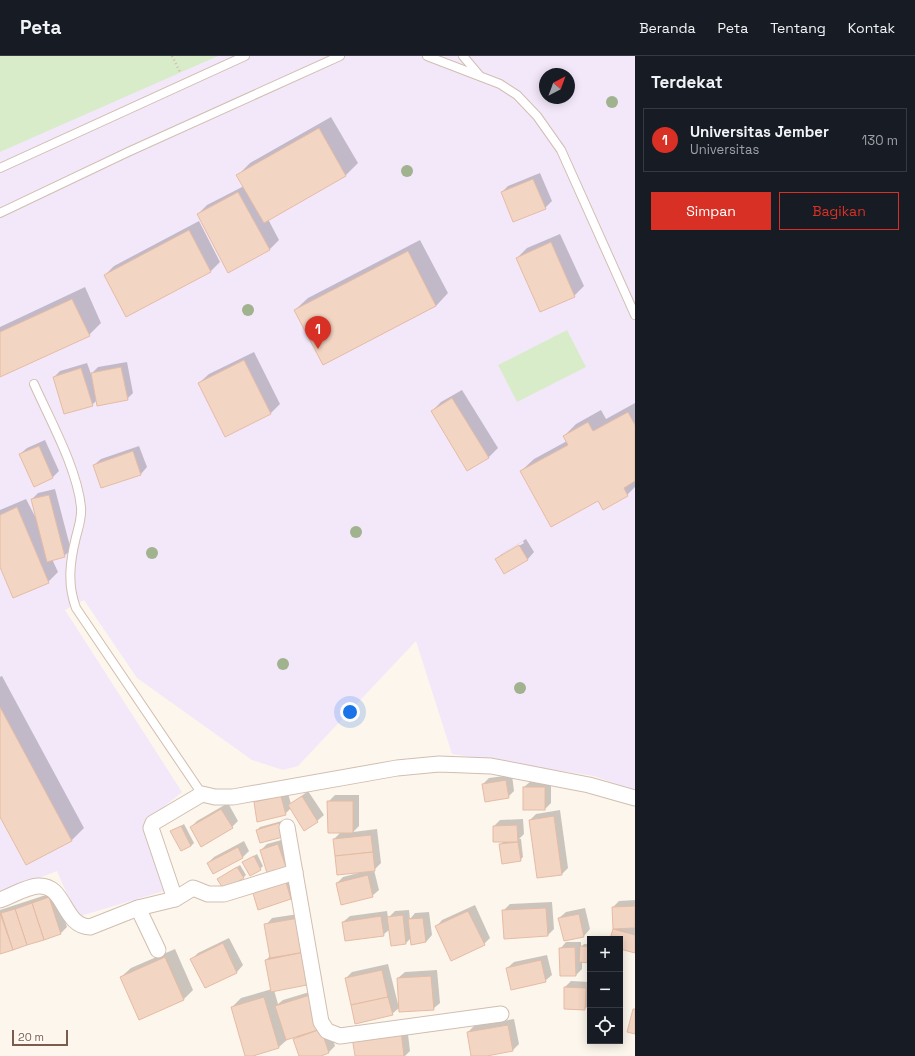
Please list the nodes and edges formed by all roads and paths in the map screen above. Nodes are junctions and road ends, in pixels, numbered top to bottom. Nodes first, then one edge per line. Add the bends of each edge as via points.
1 (245, 56) edge
2 (340, 56) edge
3 (427, 56) edge
4 (463, 56) edge
5 (480, 76) junction
6 (0, 168) edge
7 (0, 214) edge
8 (635, 315) edge
9 (34, 384) dead end
10 (202, 794) junction
11 (635, 798) edge
12 (287, 827) dead end
13 (295, 872) junction
14 (175, 899) junction
15 (0, 900) edge
16 (138, 908) junction
17 (158, 950) dead end
18 (501, 1014) dead end

1 - 6 lane
2 - 7 lane via 128,152
3 - 5 lane
4 - 5 lane
5 - 8 lane via 500,84 528,105 561,150
9 - 10 lane via 72,470 81,507 81,519 71,557 70,576 71,595 76,608
10 - 11 street via 233,797 397,768 440,764 491,766 588,785
10 - 14 street via 153,823 151,828
12 - 13 street
13 - 14 street via 224,894 208,894 193,888
13 - 18 street via 321,1022 327,1031 340,1036
14 - 16 street
15 - 16 street via 31,887 44,886 57,892 74,920 90,927
16 - 17 street

